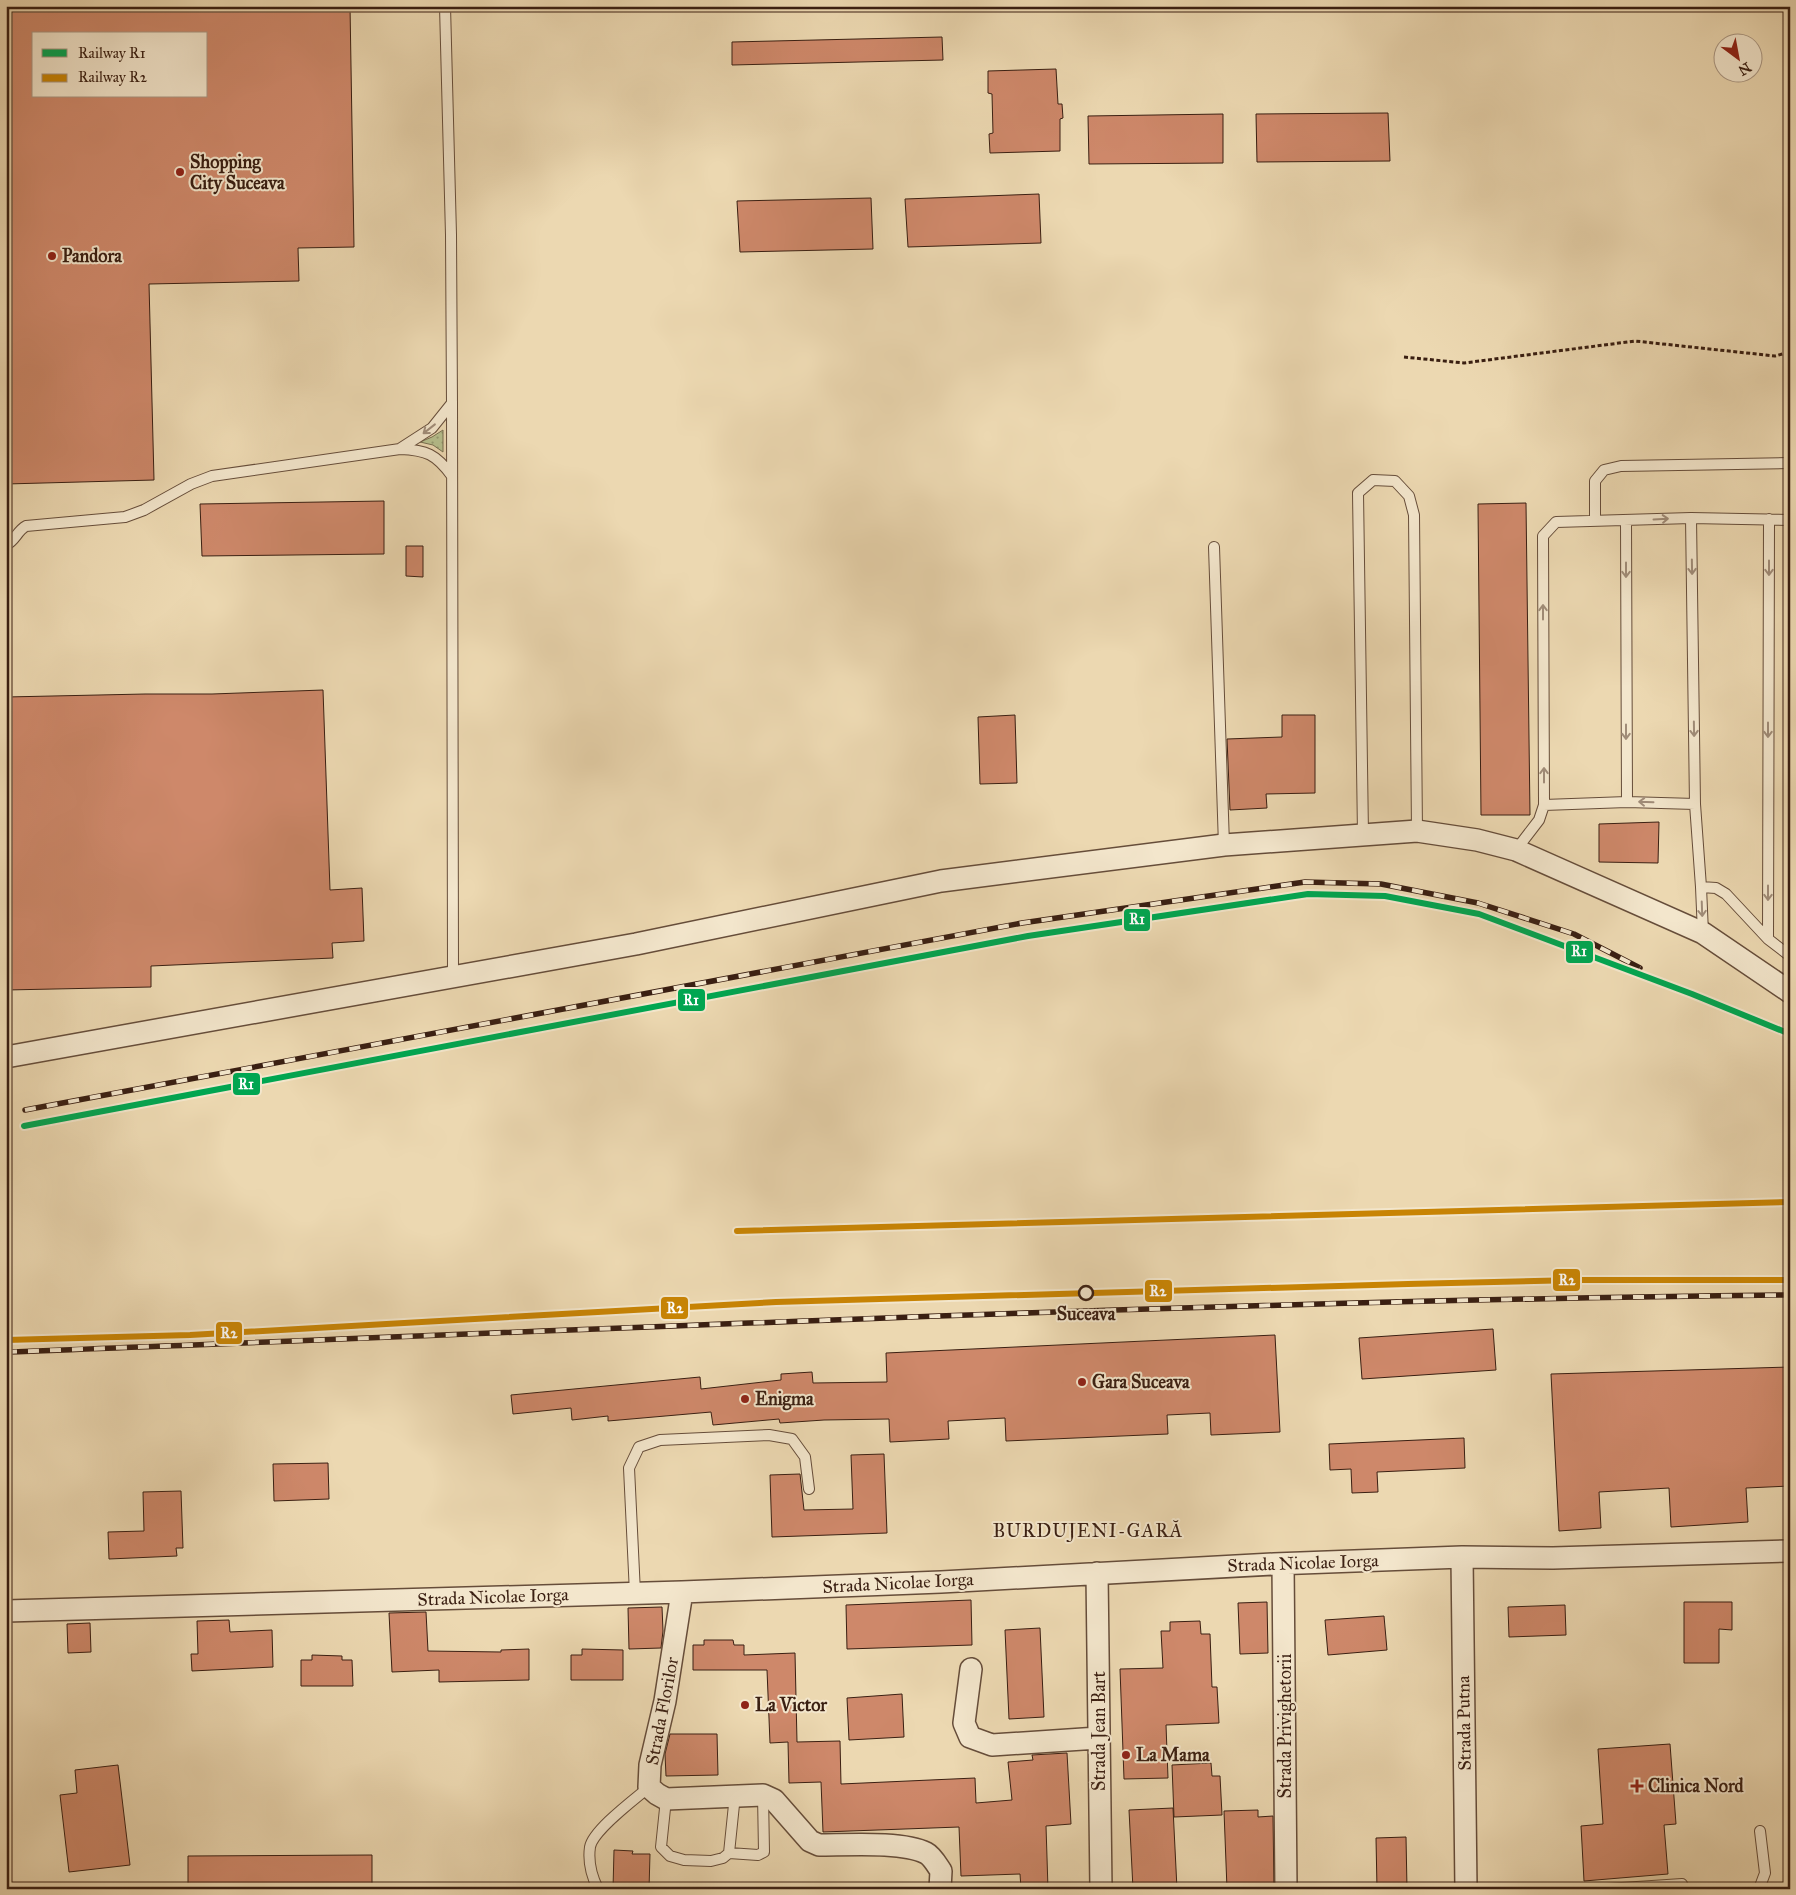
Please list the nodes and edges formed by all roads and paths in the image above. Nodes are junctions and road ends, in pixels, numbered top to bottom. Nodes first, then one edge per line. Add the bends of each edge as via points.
1 (445, 6) edge
2 (1790, 352) edge
3 (1404, 357) dead end
4 (452, 403) junction
5 (400, 449) junction
6 (1790, 463) edge
7 (452, 476) junction
8 (1691, 518) junction
9 (1769, 519) junction
10 (1595, 520) junction
11 (1790, 520) edge
12 (1626, 521) junction
13 (6, 545) edge
14 (1214, 547) dead end
15 (1627, 802) junction
16 (1695, 804) junction
17 (1544, 805) junction
18 (1417, 831) junction
19 (1363, 834) junction
20 (1224, 845) junction
21 (1516, 850) junction
22 (1702, 887) junction
23 (1703, 933) junction
24 (1768, 939) junction
25 (1790, 956) edge
26 (453, 977) junction
27 (1790, 992) edge
28 (6, 1057) edge
29 (809, 1489) dead end
30 (1790, 1551) edge
31 (1462, 1557) junction
32 (1284, 1564) junction
33 (1097, 1573) junction
34 (682, 1592) junction
35 (634, 1594) junction
36 (6, 1611) edge
37 (971, 1669) dead end
38 (1098, 1738) junction
39 (658, 1793) junction
40 (735, 1795) junction
41 (763, 1795) junction
42 (1760, 1831) dead end
43 (729, 1853) junction
44 (1682, 1884) dead end
45 (598, 1889) edge
46 (940, 1889) edge
47 (1101, 1889) edge
48 (1286, 1889) edge
49 (1466, 1889) edge
50 (1607, 1889) edge
51 (1758, 1889) edge

1 - 4 lane
2 - 3 path via 1775,356 1635,341 1464,363
4 -> 5 lane via 432,428
4 - 7 lane
5 - 7 lane via 427,452 443,462
5 - 13 lane via 204,478 134,514 26,526
6 - 10 lane via 1621,466 1604,470 1595,481
7 - 26 lane
8 - 9 lane
12 -> 8 lane
8 -> 16 lane
9 - 11 lane
9 -> 24 lane
10 - 12 lane
17 -> 10 lane via 1543,536 1556,522
12 -> 15 lane
14 - 20 lane
16 -> 15 lane
15 - 17 lane
16 - 22 lane
17 - 21 lane via 1539,820
18 - 19 street
18 - 19 lane via 1414,515 1409,496 1395,480 1373,480 1358,493
18 - 21 street
19 - 20 street
20 - 26 street via 941,881 636,944
21 - 23 street
22 -> 23 lane
22 - 24 lane via 1716,888 1726,894
23 - 27 street
24 - 25 lane
26 - 28 street
29 - 35 lane via 805,1457 792,1439 768,1435 660,1440 639,1447 629,1468
30 - 31 street, Strada Nicolae Iorga via 1553,1558
31 - 32 street, Strada Nicolae Iorga
31 - 49 street, Strada Putna
32 - 33 street, Strada Nicolae Iorga
32 - 48 street, Strada Privighetorii
33 - 34 street, Strada Nicolae Iorga
33 - 38 street, Strada Jean Bart
34 - 35 street, Strada Nicolae Iorga
34 - 39 street, Strada Florilor via 665,1701 650,1765
35 - 36 street, Strada Nicolae Iorga
37 - 38 street via 964,1723 970,1737 992,1745
38 - 47 street, Strada Jean Bart
39 - 40 street
39 - 43 lane via 661,1846 670,1856 711,1861
39 - 45 lane via 605,1825 590,1846 592,1876
40 - 41 street
40 - 43 lane
41 - 43 lane via 764,1852 758,1855
41 - 46 street via 774,1800 810,1841 819,1845 896,1846 928,1854 941,1871
42 - 51 lane via 1765,1873
44 - 50 lane

